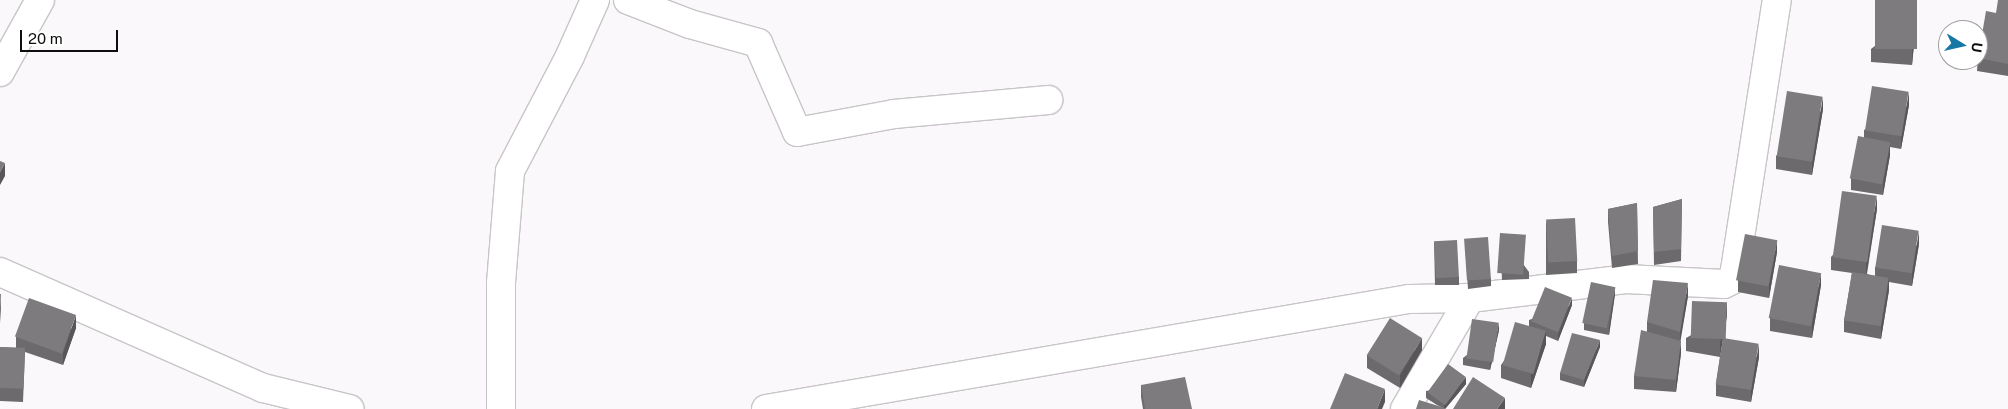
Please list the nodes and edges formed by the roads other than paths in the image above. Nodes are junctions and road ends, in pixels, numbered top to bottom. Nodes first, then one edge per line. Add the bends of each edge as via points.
1 (40, 0) edge
2 (595, 0) edge
3 (628, 0) edge
4 (1777, 0) edge
5 (0, 72) edge
6 (1048, 100) dead end
7 (0, 272) edge
8 (1470, 298) junction
9 (348, 409) edge
10 (501, 409) edge
11 (766, 409) edge
12 (1405, 409) edge

1 - 5 street
2 - 10 street via 570,56 510,171 501,283
3 - 6 street via 690,24 758,43 797,132 894,114
4 - 8 street via 1732,280 1724,284 1626,279
7 - 9 street via 262,388
8 - 11 street via 1409,299
8 - 12 street

